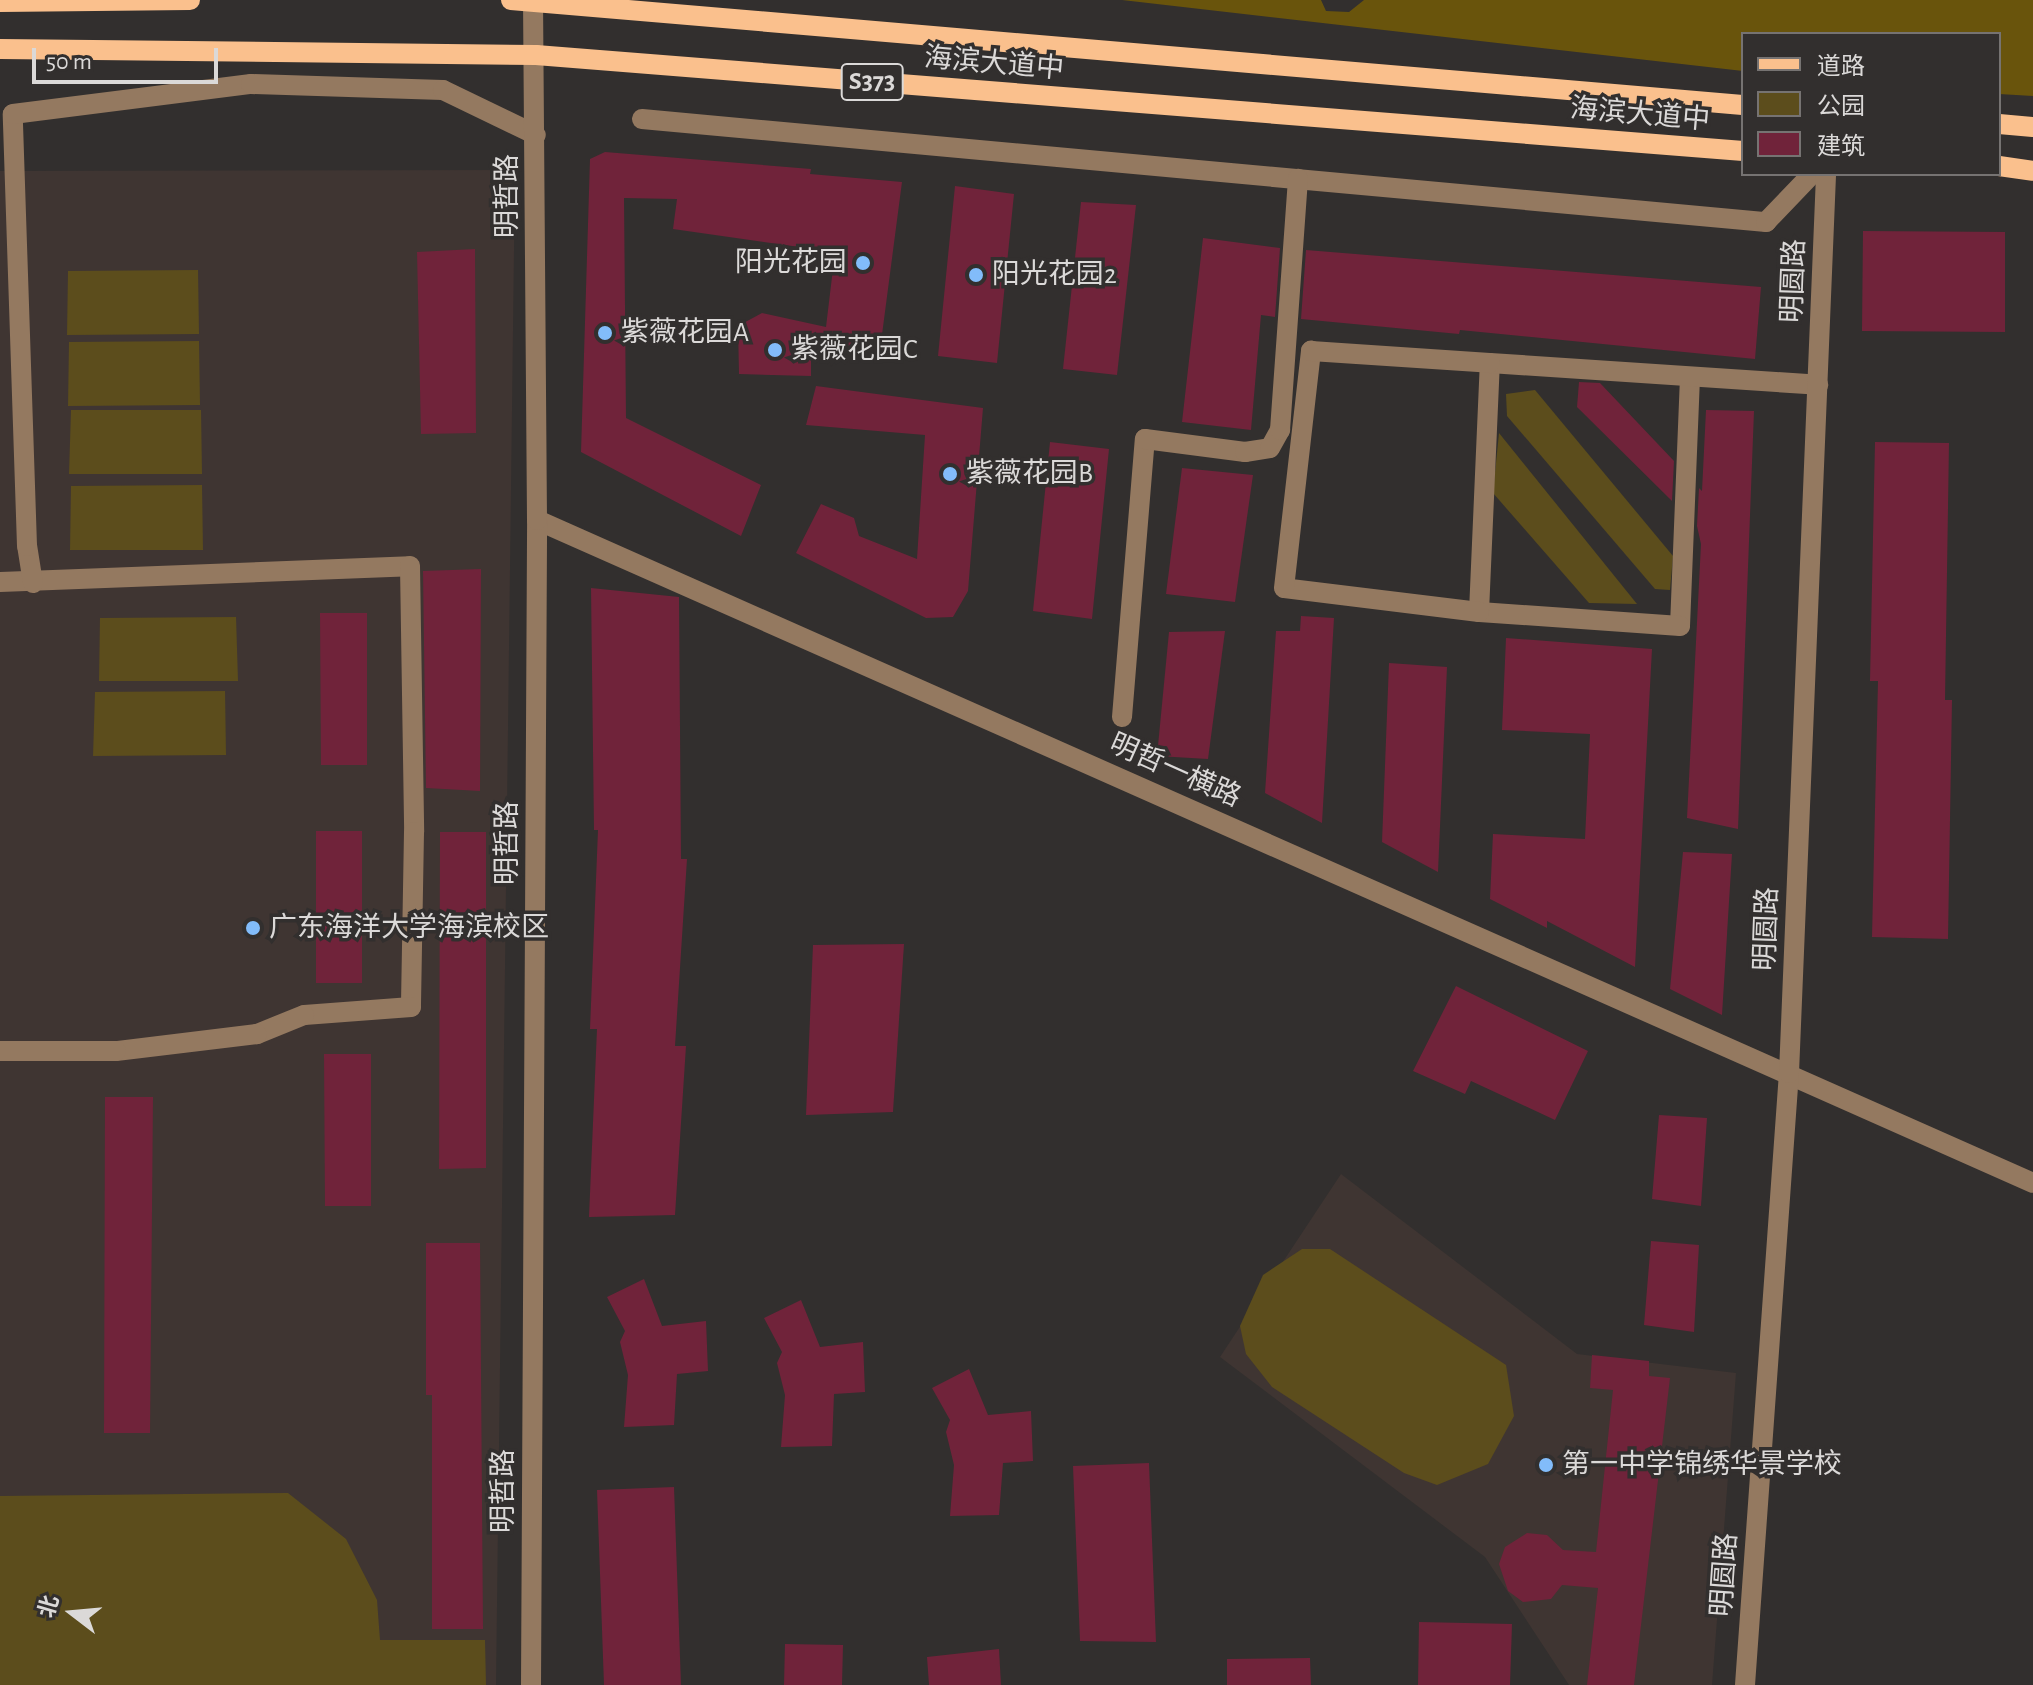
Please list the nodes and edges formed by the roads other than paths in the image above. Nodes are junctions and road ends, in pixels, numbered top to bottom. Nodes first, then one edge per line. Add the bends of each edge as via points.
1 (190, 0) edge
2 (511, 0) edge
3 (0, 2) edge
4 (533, 2) junction
5 (0, 49) edge
6 (536, 55) junction
7 (1741, 105) edge
8 (642, 119) dead end
9 (2001, 124) edge
10 (2033, 127) edge
11 (536, 135) junction
12 (1741, 151) edge
13 (2001, 166) edge
14 (2033, 169) edge
15 (1810, 176) edge
16 (1826, 176) edge
17 (1298, 179) junction
18 (1490, 363) junction
19 (1690, 377) junction
20 (1818, 385) junction
21 (537, 520) junction
22 (0, 582) edge
23 (33, 583) junction
24 (1479, 612) junction
25 (1122, 717) dead end
26 (0, 1051) edge
27 (1789, 1073) junction
28 (2033, 1183) edge
29 (531, 1685) edge
30 (1745, 1685) edge

1 - 3 main road
2 - 4 main road, 海滨大道中 / S373
4 - 6 street, 明哲路
4 - 7 main road, 海滨大道中 / S373
5 - 6 main road, 海滨大道中 / S373
6 - 11 street, 明哲路
6 - 12 main road, 海滨大道中 / S373
8 - 17 street
9 - 10 main road
11 - 21 street, 明哲路
11 - 23 street via 443,90 251,84 13,114 27,546
13 - 14 main road
15 - 17 street via 1766,222
16 - 20 street, 明圆路
17 - 25 street via 1280,430 1270,448 1245,452 1145,439
18 - 19 street
18 - 24 street
18 - 24 street via 1311,351 1284,588
19 - 20 street
19 - 24 street via 1680,626
20 - 27 street, 明圆路
21 - 27 street, 明哲一横路
21 - 29 street, 明哲路
22 - 23 street
23 - 26 street via 410,566 411,1007 304,1015 257,1034 116,1051
27 - 28 street, 明哲一横路
27 - 30 street, 明圆路

